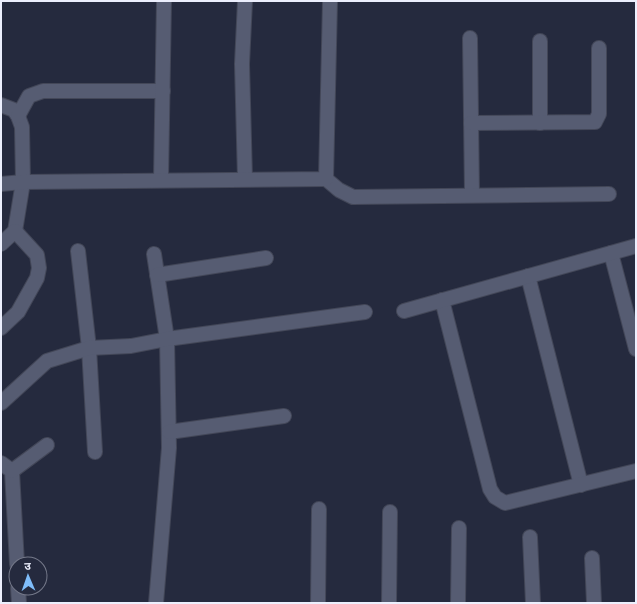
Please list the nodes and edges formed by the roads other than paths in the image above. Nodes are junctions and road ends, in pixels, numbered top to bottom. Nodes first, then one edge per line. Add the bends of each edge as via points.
1 (164, 1) edge
2 (245, 1) edge
3 (330, 1) edge
4 (470, 38) dead end
5 (540, 41) dead end
6 (598, 48) dead end
7 (163, 91) junction
8 (1, 105) edge
9 (18, 116) junction
10 (471, 123) junction
11 (540, 123) junction
12 (246, 179) junction
13 (326, 179) junction
14 (161, 180) junction
15 (23, 182) junction
16 (1, 184) edge
17 (609, 194) dead end
18 (472, 195) junction
19 (15, 231) junction
20 (1, 244) edge
21 (636, 246) edge
22 (78, 251) dead end
23 (611, 253) junction
24 (154, 254) dead end
25 (266, 258) dead end
26 (157, 275) junction
27 (528, 276) junction
28 (442, 300) junction
29 (404, 310) dead end
30 (365, 312) dead end
31 (1, 328) edge
32 (167, 339) junction
33 (90, 348) junction
34 (636, 349) edge
35 (1, 403) edge
36 (284, 416) dead end
37 (169, 432) junction
38 (47, 445) dead end
39 (95, 452) dead end
40 (6, 467) edge
41 (636, 471) edge
42 (581, 484) junction
43 (319, 509) dead end
44 (390, 512) dead end
45 (460, 528) dead end
46 (530, 537) dead end
47 (16, 556) edge
48 (592, 558) dead end
49 (156, 603) edge
50 (318, 603) edge
51 (388, 603) edge
52 (458, 603) edge
53 (533, 603) edge
54 (594, 603) edge

1 - 7 street
2 - 12 street via 242,64
3 - 13 street
4 - 10 street
5 - 11 street
6 - 11 street via 599,114 595,122
7 - 9 street via 43,91 29,96
7 - 14 street
8 - 9 street via 14,110
9 - 15 street via 22,127
10 - 11 street
10 - 18 street
12 - 13 street
12 - 14 street
13 - 18 street via 353,197
14 - 15 street
15 - 16 street
15 - 19 street
17 - 18 street
19 - 20 street
19 - 31 street via 36,256 39,268 37,278 18,312
21 - 23 street
22 - 33 street
23 - 27 street
23 - 34 street
24 - 26 street
25 - 26 street
26 - 32 street
27 - 28 street
27 - 42 street
28 - 29 street
28 - 42 street via 490,489 495,497 505,504
30 - 32 street
32 - 33 street via 131,346
32 - 37 street
33 - 35 street via 47,361
33 - 39 street
36 - 37 street
37 - 49 street
38 - 40 street
40 - 47 street
41 - 42 street
43 - 50 street
44 - 51 street
45 - 52 street
46 - 53 street
48 - 54 street

